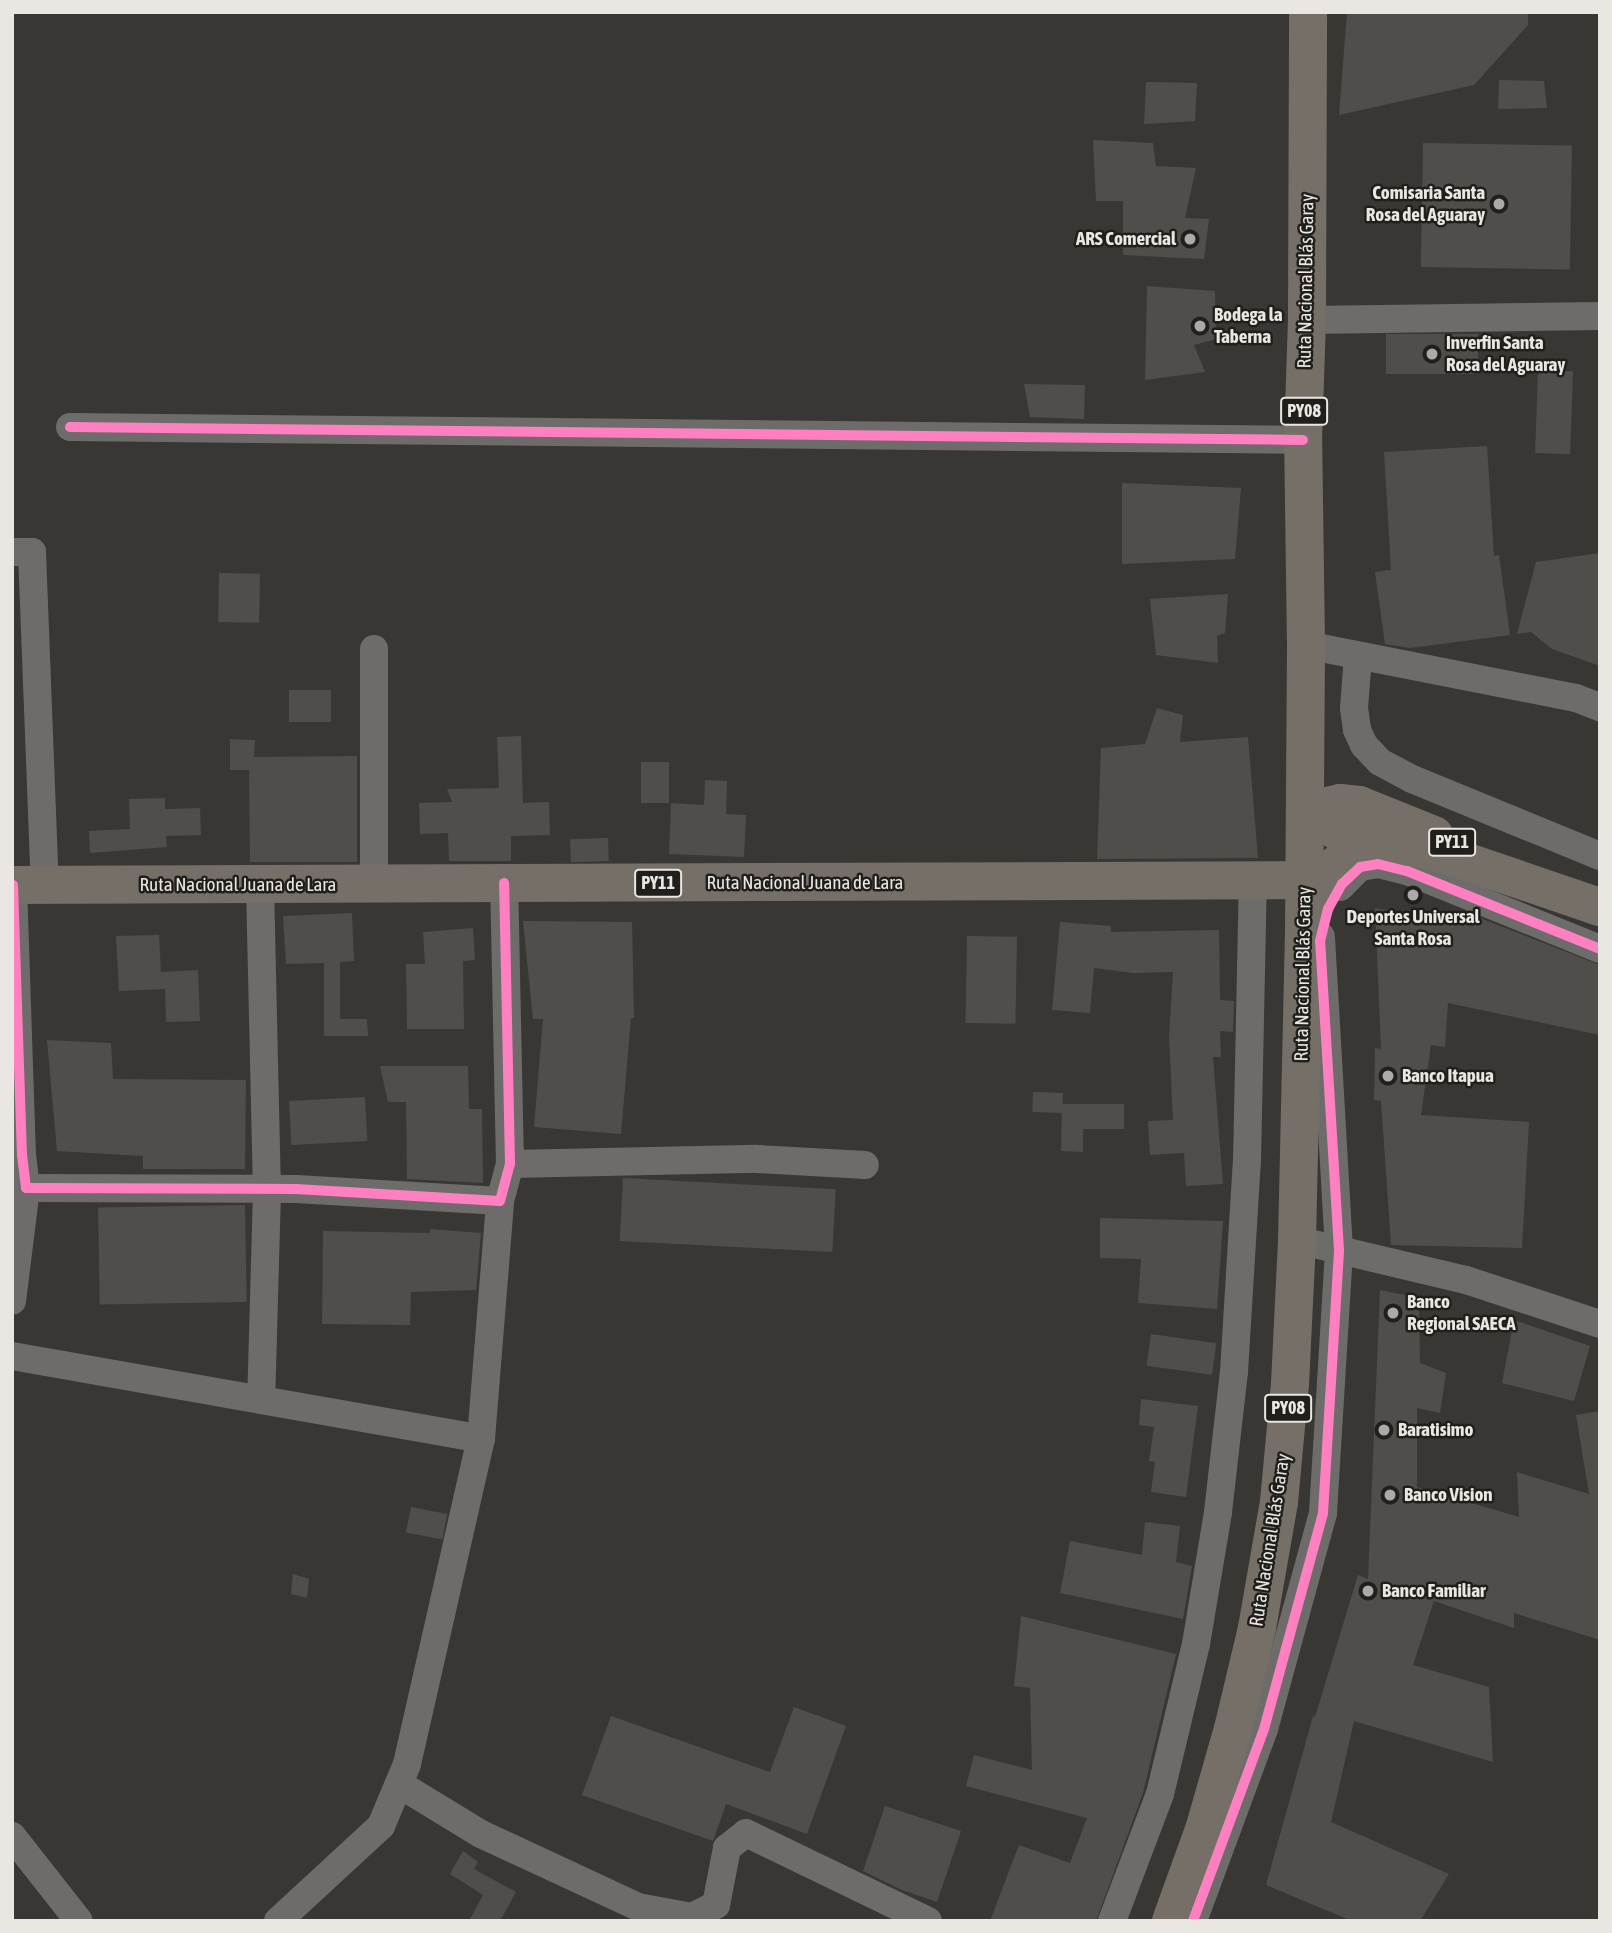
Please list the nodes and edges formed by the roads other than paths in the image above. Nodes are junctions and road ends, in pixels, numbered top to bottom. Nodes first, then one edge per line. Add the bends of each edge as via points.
1 (1308, 12) edge
2 (1600, 316) edge
3 (1307, 320) junction
4 (70, 427) dead end
5 (1303, 440) junction
6 (12, 552) edge
7 (1306, 645) junction
8 (374, 649) dead end
9 (1359, 656) junction
10 (1600, 707) edge
11 (1306, 724) junction
12 (1305, 811) junction
13 (1380, 827) junction
14 (1600, 856) edge
15 (1304, 880) junction
16 (1253, 882) junction
17 (504, 883) junction
18 (374, 884) junction
19 (24, 885) edge
20 (260, 885) junction
21 (1597, 906) edge
22 (1304, 936) junction
23 (1600, 949) edge
24 (510, 1164) junction
25 (865, 1164) dead end
26 (26, 1188) junction
27 (267, 1191) junction
28 (500, 1201) junction
29 (1297, 1240) junction
30 (1339, 1250) junction
31 (12, 1301) edge
32 (1600, 1324) edge
33 (12, 1356) edge
34 (261, 1400) junction
35 (481, 1439) junction
36 (399, 1784) junction
37 (12, 1836) edge
38 (79, 1921) edge
39 (278, 1921) edge
40 (928, 1921) edge
41 (1112, 1921) edge
42 (1171, 1921) edge
43 (1193, 1921) edge

1 - 3 highway, Ruta Nacional Blás Garay / PY08
2 - 3 street
3 - 5 highway, Ruta Nacional Blás Garay / PY08
4 - 5 street
5 - 7 highway, Ruta Nacional Blás Garay / PY08
6 - 19 street via 32,552
7 - 9 street
7 - 11 highway, Ruta Nacional Blás Garay / PY08
8 - 18 street
9 - 10 street via 1576,698
9 - 14 street via 1354,708 1357,730 1380,762
11 - 12 highway, Ruta Nacional Blás Garay / PY08
11 - 13 highway via 1335,778 1366,804
12 - 13 highway, PY11 via 1340,803 1359,805
12 - 15 highway, Ruta Nacional Blás Garay / PY08
13 - 21 highway, PY11
13 - 22 highway via 1333,868
15 - 16 highway, Ruta Nacional Juana de Lara / PY11
15 - 22 highway, Ruta Nacional Blás Garay / PY08
16 - 17 highway, Ruta Nacional Juana de Lara / PY11
16 - 41 street via 1247,1174 1234,1372 1218,1512 1196,1644 1160,1794
17 - 18 highway, Ruta Nacional Juana de Lara / PY11
17 - 24 street
18 - 20 highway, Ruta Nacional Juana de Lara / PY11
19 - 20 highway, Ruta Nacional Juana de Lara / PY11
19 - 26 street via 22,1155
20 - 27 street
22 - 29 highway, Ruta Nacional Blás Garay / PY08
23 - 30 street via 1378,864 1360,867 1342,884 1328,909 1320,941
24 - 25 street via 757,1159
24 - 28 street
26 - 27 street
26 - 31 street
27 - 28 street
27 - 34 street
28 - 35 street
29 - 30 street
29 - 42 highway, Ruta Nacional Blás Garay / PY08 via 1279,1502 1257,1628 1204,1829
30 - 32 street via 1466,1280
30 - 43 street via 1323,1513 1264,1729
33 - 34 street
34 - 35 street
35 - 36 street
36 - 39 street via 381,1826
36 - 40 street via 481,1833 638,1907 692,1917 716,1905 727,1847 746,1833
37 - 38 street

